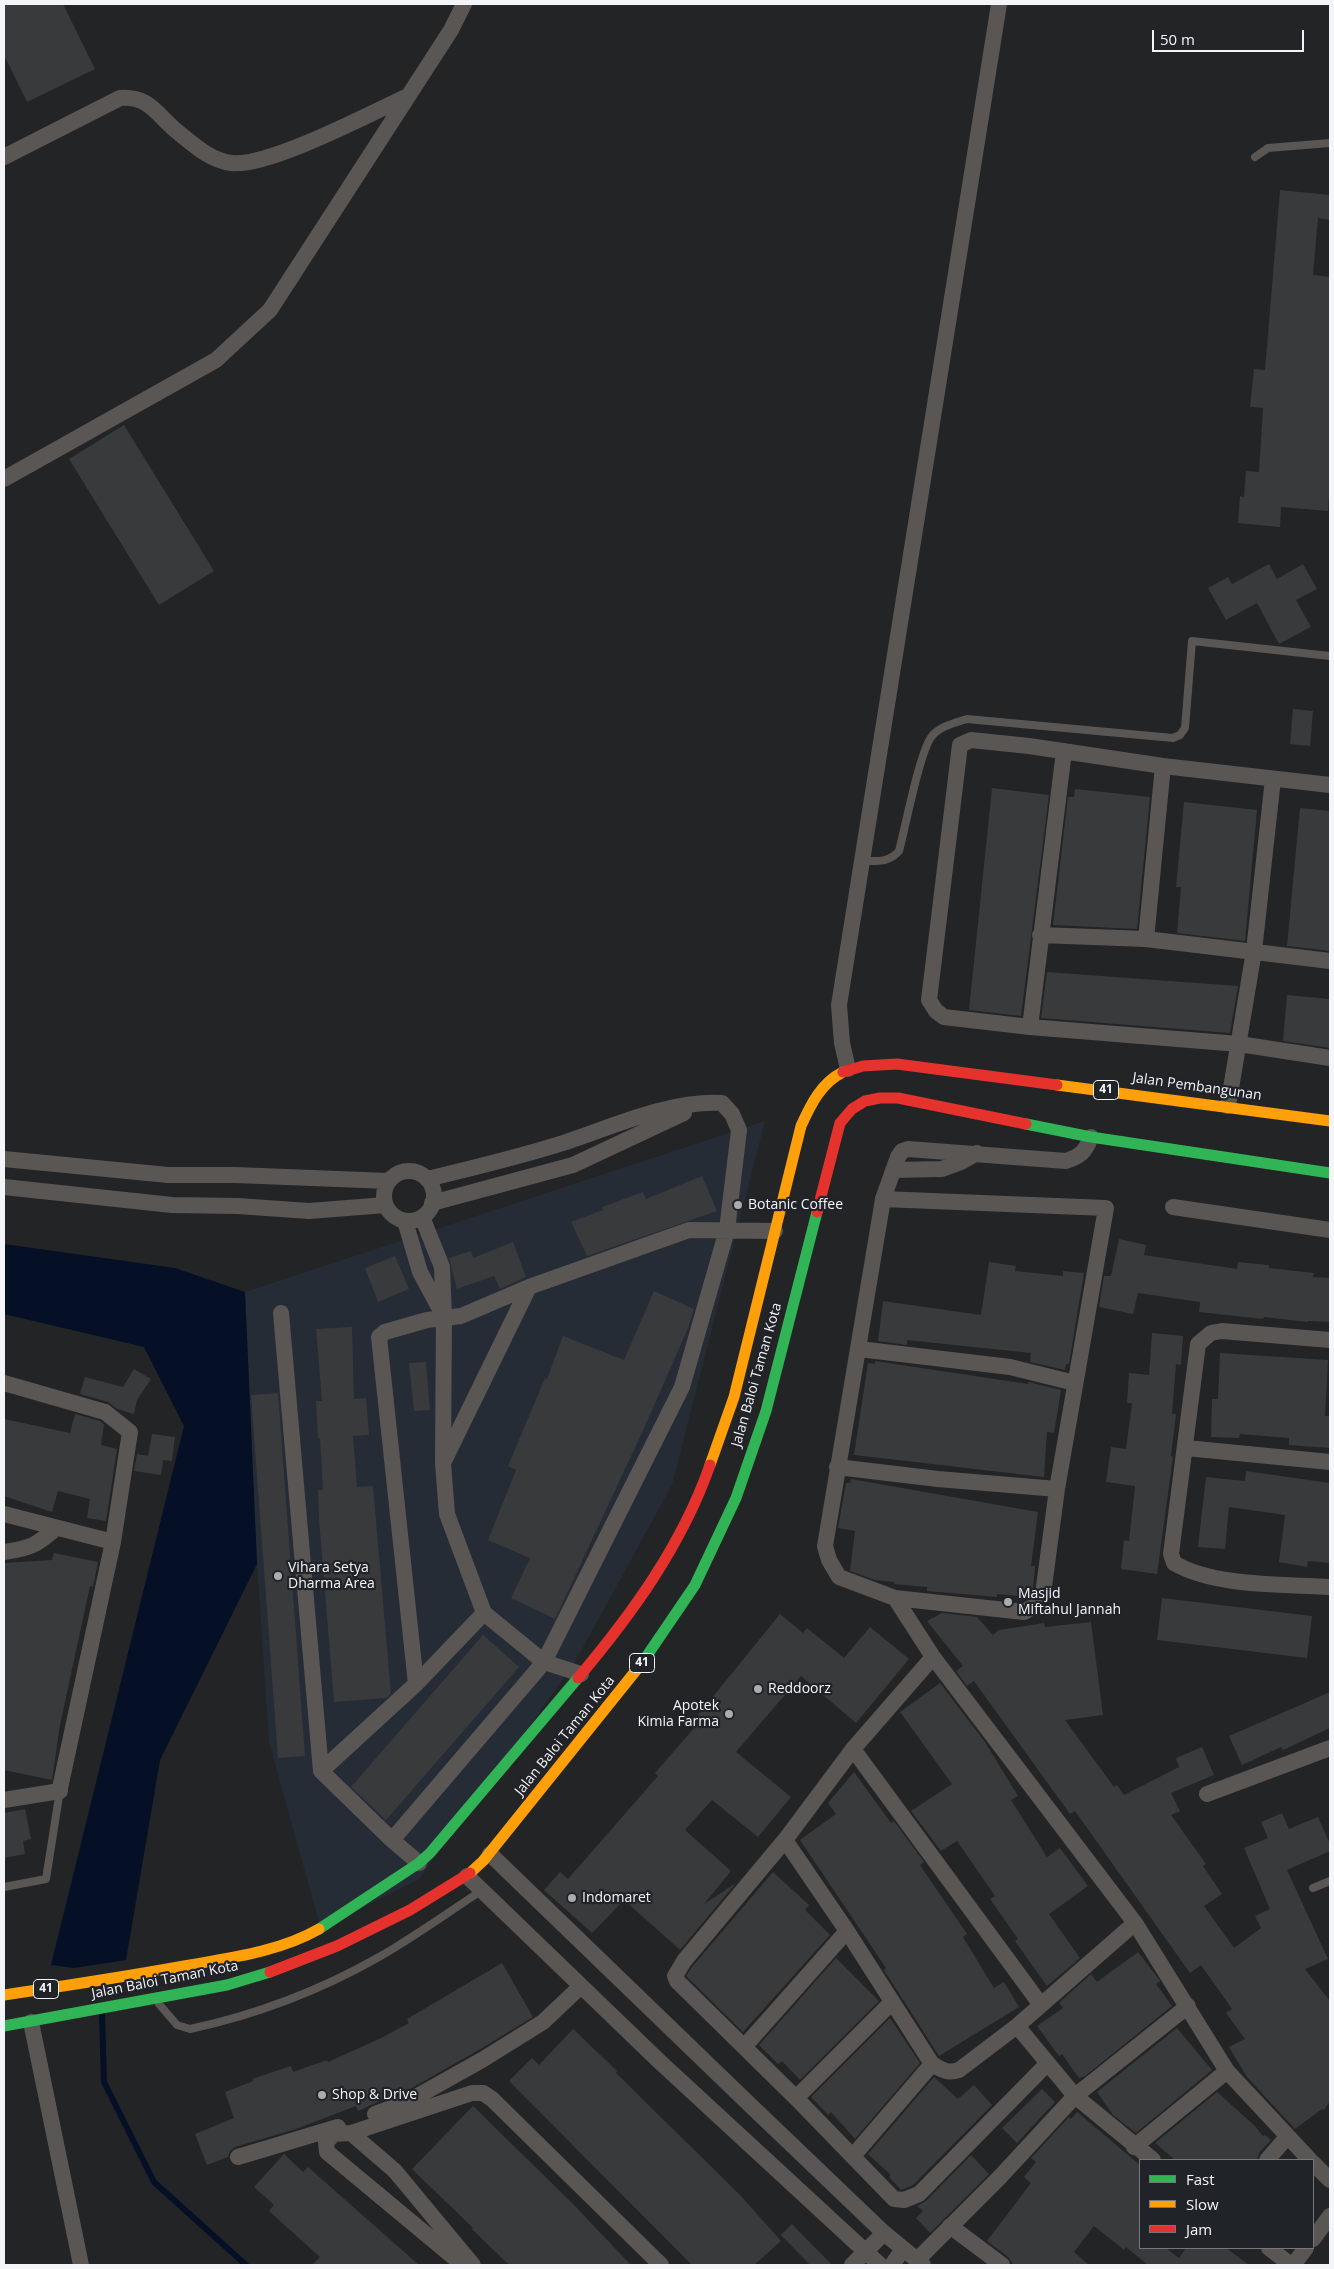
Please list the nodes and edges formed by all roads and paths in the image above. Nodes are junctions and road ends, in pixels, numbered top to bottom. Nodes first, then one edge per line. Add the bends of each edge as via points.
1 (464, 4) edge
2 (999, 4) edge
3 (408, 96) junction
4 (1330, 143) edge
5 (4, 157) edge
6 (1255, 157) dead end
7 (4, 479) edge
8 (1330, 656) edge
9 (1064, 751) junction
10 (1163, 766) junction
11 (1272, 779) junction
12 (1330, 785) edge
13 (862, 861) junction
14 (1040, 935) junction
15 (1146, 939) junction
16 (1254, 951) junction
17 (1330, 961) edge
18 (1030, 1026) junction
19 (1239, 1044) junction
20 (1330, 1058) edge
21 (881, 1063) joint
22 (848, 1069) junction
23 (707, 1102) junction
24 (1228, 1106) junction
25 (1330, 1121) edge
26 (1084, 1136) junction
27 (4, 1159) edge
28 (1330, 1173) edge
29 (427, 1179) junction
30 (389, 1181) junction
31 (4, 1187) edge
32 (883, 1198) junction
33 (432, 1203) junction
34 (386, 1205) junction
35 (1173, 1207) dead end
36 (422, 1217) junction
37 (405, 1221) junction
38 (727, 1230) junction
39 (1330, 1230) edge
40 (775, 1231) junction
41 (529, 1287) junction
42 (280, 1313) dead end
43 (444, 1318) junction
44 (1330, 1340) edge
45 (859, 1349) junction
46 (4, 1383) edge
47 (1075, 1384) junction
48 (1186, 1448) junction
49 (1330, 1462) edge
50 (443, 1464) junction
51 (837, 1467) junction
52 (1057, 1489) junction
53 (4, 1514) edge
54 (56, 1528) junction
55 (113, 1542) junction
56 (4, 1552) edge
57 (1330, 1587) edge
58 (895, 1598) junction
59 (484, 1613) junction
60 (934, 1657) junction
61 (544, 1662) junction
62 (581, 1674) junction
63 (416, 1684) junction
64 (1330, 1748) edge
65 (853, 1749) junction
66 (321, 1771) junction
67 (60, 1790) junction
68 (1207, 1794) dead end
69 (4, 1800) edge
70 (392, 1840) junction
71 (785, 1840) junction
72 (490, 1854) junction
73 (419, 1863) junction
74 (467, 1876) junction
75 (1330, 1881) edge
76 (4, 1887) edge
77 (1313, 1888) dead end
78 (481, 1891) junction
79 (1135, 1923) junction
80 (847, 1931) junction
81 (580, 1986) junction
82 (4, 1995) edge
83 (154, 1997) junction
84 (892, 2002) junction
85 (1041, 2005) junction
86 (1188, 2006) junction
87 (31, 2022) junction
88 (4, 2026) edge
89 (1017, 2026) junction
90 (744, 2047) junction
91 (932, 2064) junction
92 (1047, 2064) junction
93 (1227, 2071) junction
94 (1075, 2096) junction
95 (796, 2098) junction
96 (351, 2133) junction
97 (1287, 2137) junction
98 (1134, 2146) junction
99 (853, 2156) junction
100 (238, 2157) dead end
101 (1152, 2159) edge
102 (1268, 2159) edge
103 (1309, 2159) edge
104 (1314, 2164) edge
105 (1330, 2180) edge
106 (1330, 2216) edge
107 (950, 2226) junction
108 (884, 2232) junction
109 (1314, 2238) edge
110 (903, 2249) junction
111 (1270, 2249) edge
112 (1305, 2249) edge
113 (865, 2252) junction
114 (920, 2263) edge
115 (81, 2265) edge
116 (463, 2265) edge
117 (473, 2265) edge
118 (661, 2265) edge
119 (852, 2265) edge
120 (880, 2265) edge
121 (892, 2265) edge
122 (1002, 2265) edge
123 (1292, 2265) edge

1 - 3 street
2 - 13 street
3 - 5 street via 256,162 220,161 176,131 145,101 132,97 120,98
3 - 7 street via 270,310 216,360
4 - 6 lane via 1268,148
8 - 13 lane via 1192,641 1185,728 1173,738 966,719 944,727 932,736 924,754 899,851 883,861
9 - 10 street
9 - 14 street
9 - 18 street via 971,740 960,745 929,1000 944,1017
10 - 11 street
10 - 15 street
11 - 12 street
11 - 16 street
13 - 22 street via 839,1005
14 - 15 street
14 - 18 street
15 - 16 street
16 - 17 street
16 - 19 street
18 - 19 street
19 - 20 street
19 - 24 street
21 - 22 highway, Jalan Baloi Taman Kota / 41
21 - 24 highway, Jalan Pembangunan / 41
22 - 40 highway, Jalan Baloi Taman Kota / 41 via 826,1083 810,1102
23 - 29 street via 633,1117 564,1142
23 - 33 street via 573,1165
23 - 38 street via 722,1103 732,1114 739,1130
24 - 25 highway, Jalan Pembangunan / 41
26 - 28 highway, 41
26 - 32 street via 1085,1152 1066,1160 908,1149 898,1157
26 - 72 highway, Jalan Baloi Taman Kota / 41 via 881,1096 864,1100 850,1110 840,1123 736,1498 695,1585 634,1674
27 - 30 street via 168,1175
29 - 30 street via 412,1171 395,1175
29 - 33 street via 433,1195
30 - 34 street via 384,1197
31 - 34 street via 172,1205 309,1211
32 - 45 street
32 - 47 street via 1106,1208
33 - 36 street
34 - 37 street via 390,1212
35 - 39 street
36 - 37 street
36 - 43 street via 442,1267
37 - 43 street via 420,1272
38 - 40 street
38 - 41 street via 689,1230
38 - 61 street via 682,1387
40 - 62 highway, Jalan Baloi Taman Kota / 41 via 732,1415 705,1479 666,1560 609,1641
41 - 43 street via 461,1316
41 - 50 street
42 - 66 street
43 - 50 street
43 - 63 street via 385,1332 379,1337
44 - 48 street via 1222,1331 1211,1333 1198,1344
45 - 47 street via 1010,1367
45 - 51 street
46 - 55 street via 105,1412 130,1432
47 - 52 street
48 - 49 street
48 - 57 street via 1171,1554 1174,1562 1196,1574
50 - 59 street via 447,1514
51 - 52 street
51 - 58 street via 825,1546 829,1560 839,1577
52 - 58 street via 1043,1594 1036,1605 1024,1612
53 - 54 street
54 - 55 street
54 - 56 street via 39,1544
55 - 67 street
58 - 60 street
59 - 61 street
59 - 63 street
60 - 65 street
60 - 79 street
61 - 62 street
61 - 70 street
62 - 73 highway, Jalan Baloi Taman Kota / 41
63 - 66 street
64 - 68 street
65 - 71 street
65 - 85 street
66 - 70 street
67 - 69 street
67 - 76 lane via 46,1879
70 - 73 street
71 - 80 street
71 - 90 street via 675,1976 676,1981
72 - 74 highway, Jalan Baloi Taman Kota / 41
72 - 108 street
73 - 82 highway, Jalan Baloi Taman Kota / 41 via 318,1930 273,1947 89,1983
74 - 78 street
74 - 83 highway, Jalan Baloi Taman Kota / 41 via 402,1914 337,1946 277,1970 227,1984
75 - 77 lane
78 - 81 street
78 - 83 lane via 342,1977 276,2003 190,2028 177,2025
79 - 85 street
79 - 86 street
80 - 84 street
80 - 90 street
81 - 100 street via 543,2022 407,2102
81 - 113 street
83 - 87 highway, Jalan Baloi Taman Kota / 41
84 - 91 street
84 - 95 street
85 - 89 street
86 - 93 street
86 - 94 street
87 - 88 highway, Jalan Baloi Taman Kota / 41
87 - 115 street
89 - 91 street via 959,2070 950,2073
89 - 92 street
90 - 95 street
91 - 99 street
92 - 94 street
92 - 99 street via 912,2198 894,2199
93 - 97 street
93 - 98 street
94 - 98 street
94 - 107 street
95 - 99 street
96 - 116 street via 334,2134 326,2142 327,2152
96 - 117 street via 395,2171
96 - 118 street via 472,2093 483,2093
97 - 102 street
97 - 103 street
98 - 101 street
104 - 105 street
106 - 109 street
107 - 114 street
107 - 122 street
108 - 110 street
108 - 113 street
110 - 114 street
110 - 121 street
111 - 123 street
112 - 123 street
113 - 119 street
113 - 120 street

